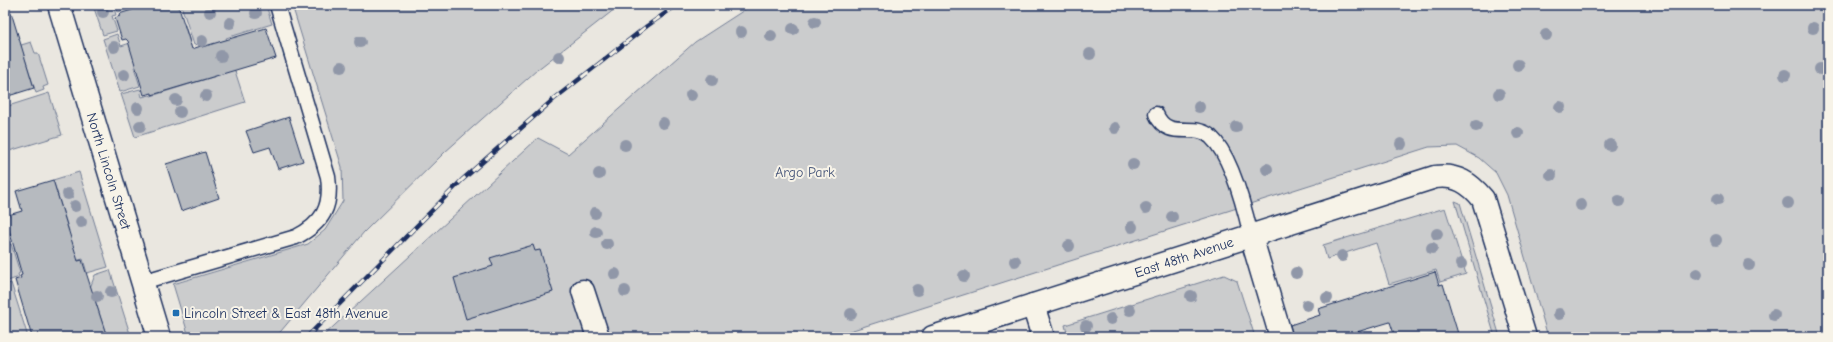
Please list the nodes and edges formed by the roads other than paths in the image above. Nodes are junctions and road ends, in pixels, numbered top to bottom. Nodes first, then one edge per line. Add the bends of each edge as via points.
1 (59, 5) edge
2 (277, 5) edge
3 (1156, 114) dead end
4 (1251, 236) junction
5 (142, 282) junction
6 (583, 290) dead end
7 (1033, 305) junction
8 (159, 337) edge
9 (598, 337) edge
10 (933, 337) edge
11 (1043, 337) edge
12 (1281, 337) edge
13 (1525, 337) edge

1 - 5 street, North Lincoln Street
2 - 5 lane via 328,177 330,191 327,206 320,220 310,230 296,237
3 - 4 lane via 1159,121 1170,130 1199,131 1211,136 1223,151 1245,211
4 - 7 street, East 48th Avenue
4 - 12 street
4 - 13 street, East 48th Avenue via 1435,177 1452,177 1468,183 1483,199
5 - 8 street, North Lincoln Street
6 - 9 street
7 - 10 street, East 48th Avenue
7 - 11 street

